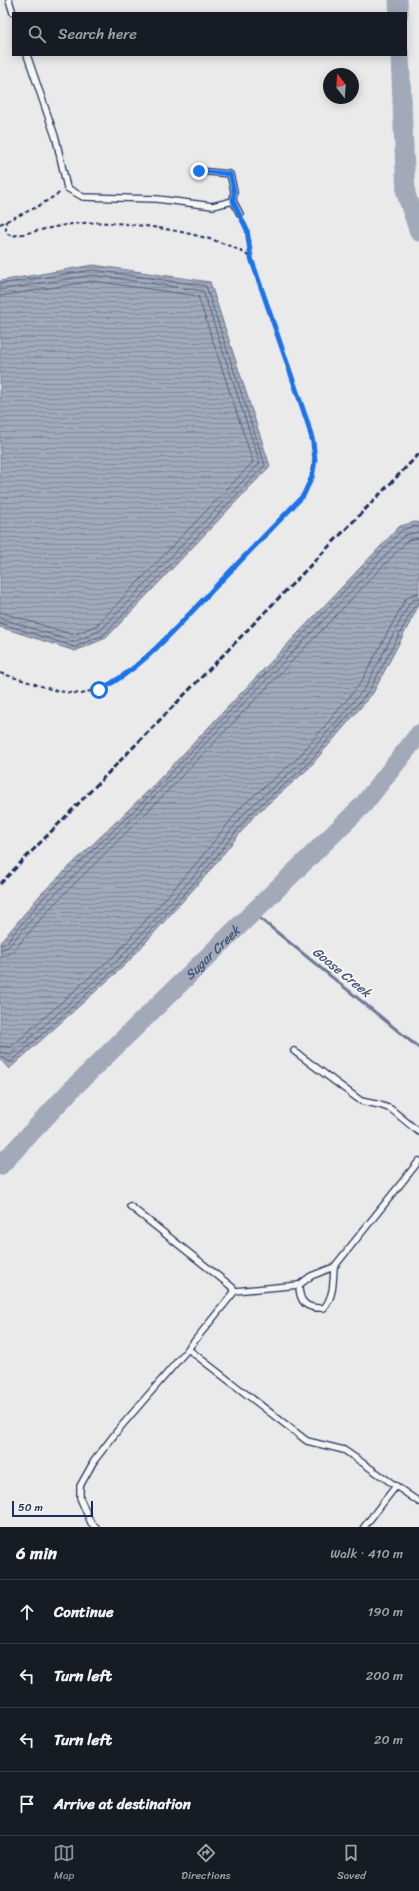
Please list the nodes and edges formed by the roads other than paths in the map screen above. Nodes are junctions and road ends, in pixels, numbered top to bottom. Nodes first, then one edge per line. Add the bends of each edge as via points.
1 (9, 0) edge
2 (13, 12) edge
3 (27, 56) edge
4 (199, 171) dead end
5 (233, 201) junction
6 (240, 214) road end
7 (294, 1051) dead end
8 (419, 1132) edge
9 (419, 1161) edge
10 (130, 1206) dead end
11 (334, 1267) junction
12 (299, 1285) junction
13 (234, 1292) junction
14 (188, 1350) junction
15 (396, 1486) junction
16 (419, 1502) edge
17 (96, 1527) edge
18 (364, 1527) edge

1 - 2 lane
3 - 5 lane via 56,138 67,188 83,197 157,199 213,206
4 - 5 lane via 230,174 234,191
5 - 6 lane
7 - 8 lane via 361,1101 391,1109
9 - 11 lane
10 - 13 lane via 232,1287
11 - 12 lane via 311,1276
11 - 12 lane via 333,1290 329,1303 324,1308 314,1309 307,1305 299,1295
12 - 13 lane
13 - 14 lane
14 - 15 lane via 307,1441 344,1450
14 - 17 lane via 108,1442 94,1460 80,1486 84,1512
15 - 16 lane
15 - 18 lane

